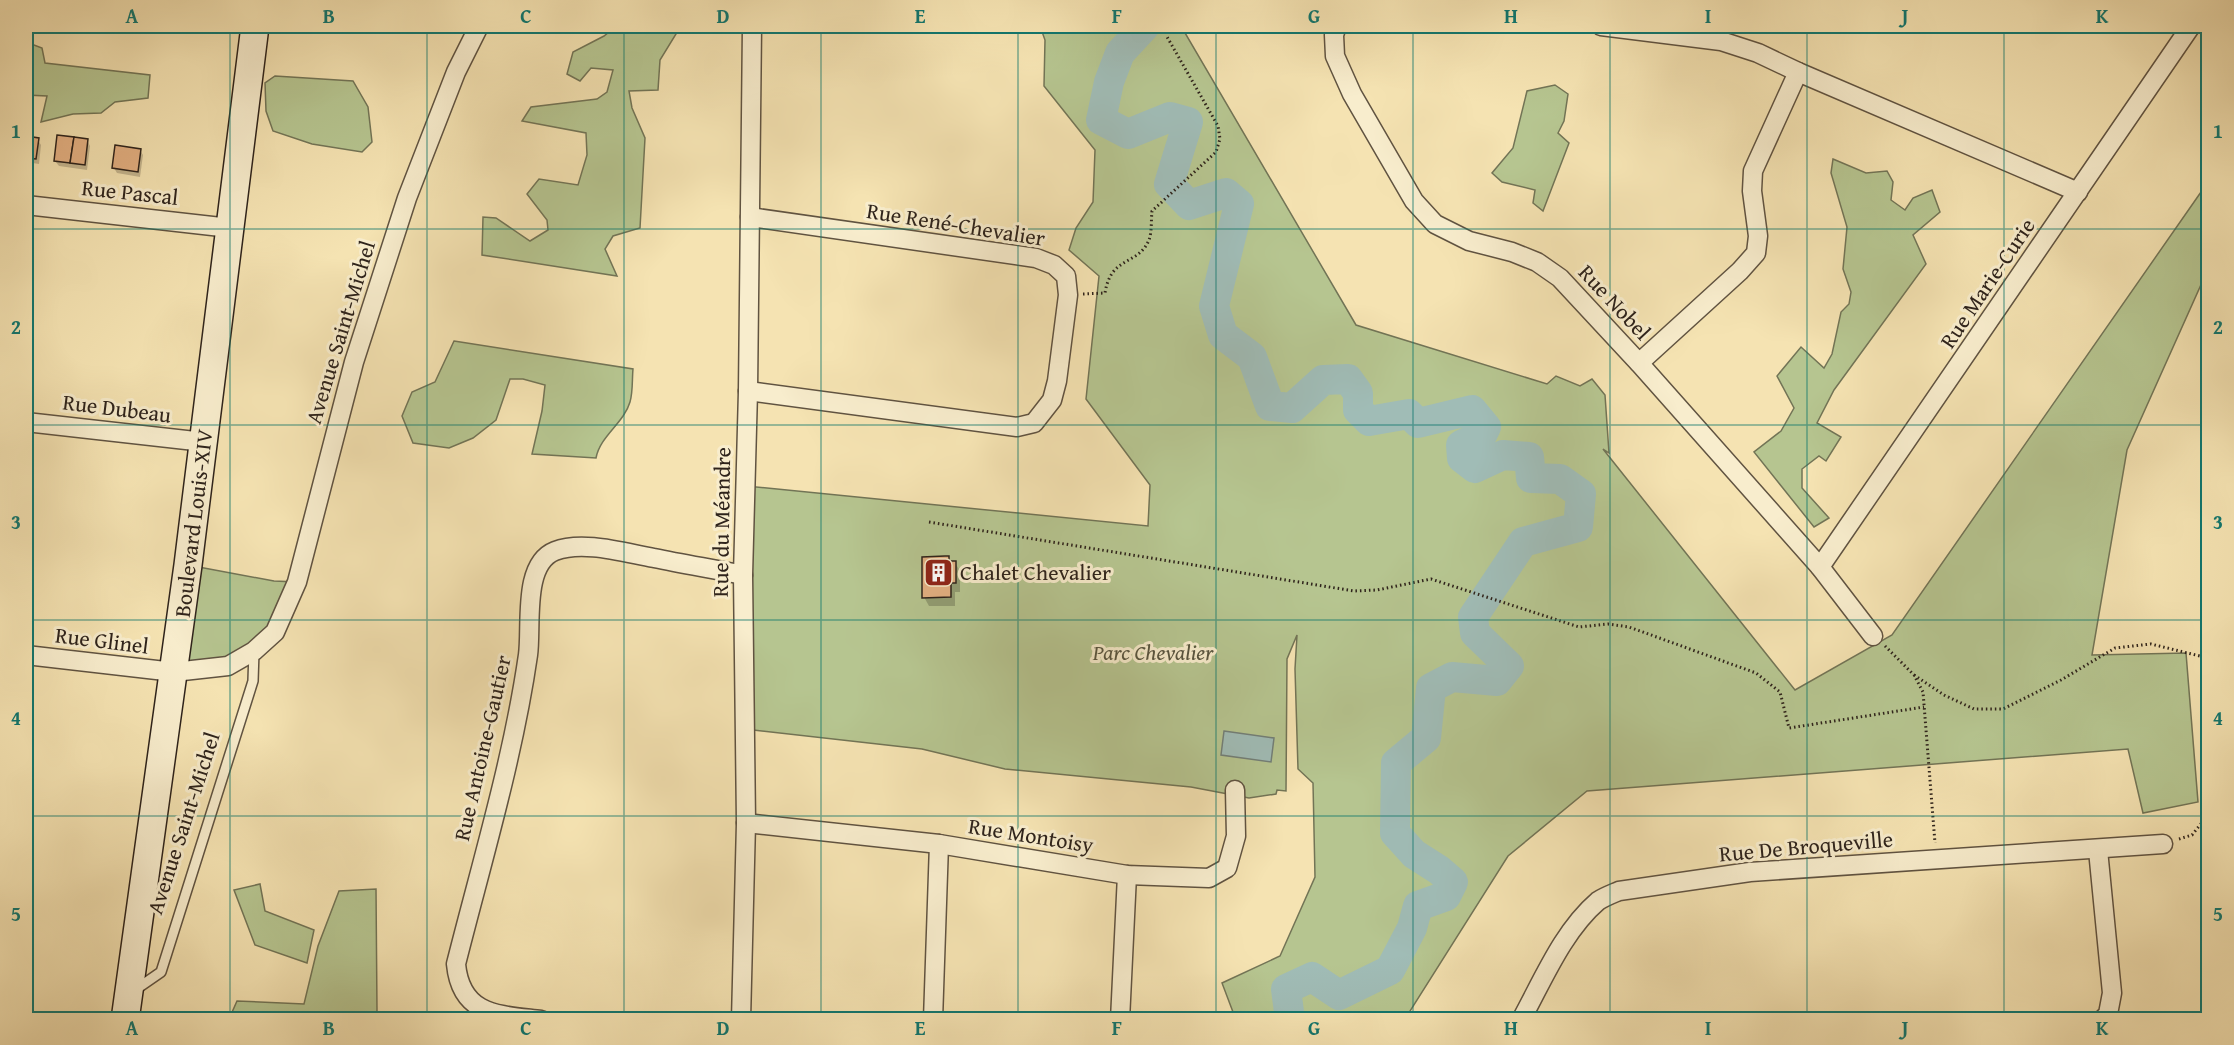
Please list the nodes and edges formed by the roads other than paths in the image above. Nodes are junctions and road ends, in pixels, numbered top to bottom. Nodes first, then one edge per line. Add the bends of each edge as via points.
1 (255, 26) edge
2 (479, 26) edge
3 (752, 26) edge
4 (1337, 26) edge
5 (1601, 26) edge
6 (2191, 26) edge
7 (1798, 72) junction
8 (2078, 192) junction
9 (26, 205) edge
10 (750, 217) junction
11 (230, 228) junction
12 (1639, 363) junction
13 (748, 391) junction
14 (26, 422) edge
15 (204, 442) junction
16 (1820, 567) junction
17 (743, 575) junction
18 (1873, 636) road end
19 (254, 651) junction
20 (26, 655) edge
21 (174, 672) junction
22 (1235, 790) dead end
23 (746, 823) junction
24 (939, 844) junction
25 (2163, 844) road end
26 (2098, 850) junction
27 (1126, 875) junction
28 (128, 1007) edge
29 (541, 1020) edge
30 (741, 1020) edge
31 (933, 1020) edge
32 (1120, 1020) edge
33 (1521, 1020) edge
34 (2102, 1020) edge

1 - 11 main road, Boulevard Louis-XIV
2 - 19 street, Avenue Saint-Michel via 456,72 406,198 354,362 297,582 275,632
3 - 10 street, Rue du Méandre
4 - 12 street, Rue Nobel via 1335,56 1352,94 1414,201 1435,224 1469,241 1537,262 1560,278
5 - 7 street via 1721,41
6 - 8 street, Rue Marie-Curie
7 - 8 street
7 - 12 street via 1753,171 1756,253
8 - 16 street, Rue Marie-Curie
9 - 11 street, Rue Pascal
10 - 13 street, Rue du Méandre
10 - 13 street, Rue René-Chevalier via 1036,258 1054,265 1066,276 1068,295 1057,381 1052,399 1034,423 1017,427
11 - 15 main road, Boulevard Louis-XIV
12 - 16 street, Rue Nobel
13 - 17 street, Rue du Méandre
14 - 15 street, Rue Dubeau
15 - 21 main road, Boulevard Louis-XIV
16 - 18 street, Rue Nobel
17 - 23 street, Rue du Méandre
17 - 29 street, Rue Antoine-Gautier via 598,548 554,551 536,571 520,708 456,964 458,981 468,998 482,1010
19 - 21 street, Avenue Saint-Michel via 228,666
19 - 28 lane, Avenue Saint-Michel via 253,681 161,972
20 - 21 street, Rue Glinel
21 - 28 main road, Boulevard Louis-XIV
22 - 27 street, Rue Montoisy via 1236,836 1227,868 1209,878
23 - 24 street, Rue Montoisy
23 - 30 street, Rue du Méandre
24 - 27 street, Rue Montoisy
24 - 31 street
25 - 26 street, Rue De Broqueville
26 - 33 street, Rue De Broqueville via 1749,872 1619,891 1600,900 1581,918
26 - 34 street via 2112,993 2108,1014
27 - 32 street

